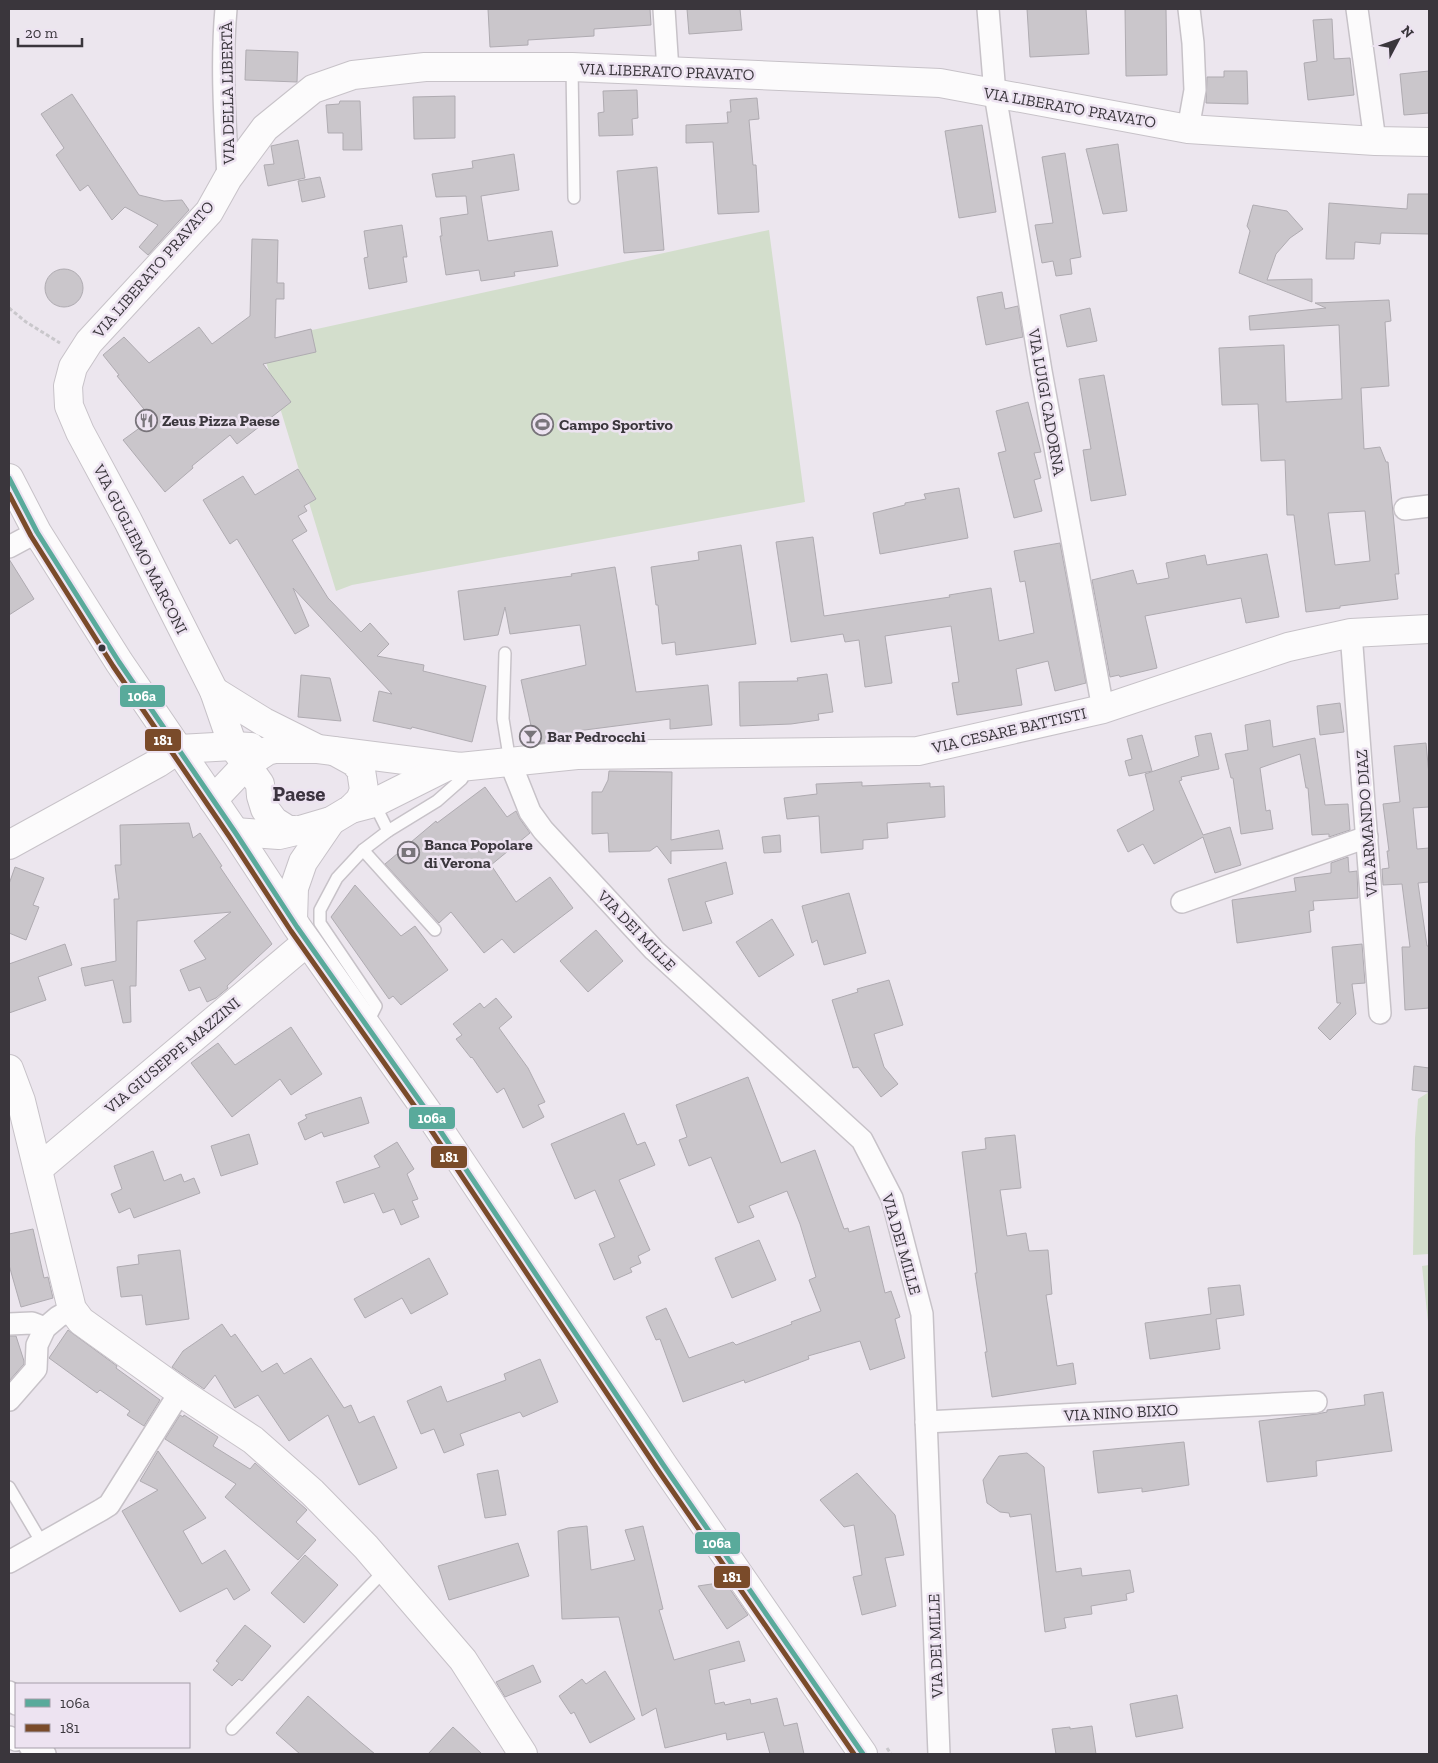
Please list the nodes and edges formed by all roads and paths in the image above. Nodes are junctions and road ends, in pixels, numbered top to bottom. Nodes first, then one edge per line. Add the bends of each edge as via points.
1 (226, 9) edge
2 (664, 9) edge
3 (988, 9) edge
4 (1189, 9) edge
5 (1358, 9) edge
6 (572, 67) junction
7 (668, 71) junction
8 (995, 94) junction
9 (1188, 129) junction
10 (1375, 141) junction
11 (1429, 142) edge
12 (228, 178) junction
13 (574, 198) dead end
14 (9, 308) edge
15 (15, 312) junction
16 (9, 315) edge
17 (79, 356) junction
18 (69, 406) joint
19 (9, 478) edge
20 (1429, 506) edge
21 (1405, 509) dead end
22 (37, 532) junction
23 (9, 547) edge
24 (1429, 629) edge
25 (1351, 632) junction
26 (505, 653) dead end
27 (214, 691) junction
28 (1103, 709) junction
29 (179, 749) junction
30 (326, 750) junction
31 (252, 761) junction
32 (510, 762) junction
33 (453, 767) junction
34 (213, 800) junction
35 (352, 811) junction
36 (388, 830) junction
37 (297, 831) junction
38 (235, 832) junction
39 (1367, 837) junction
40 (9, 845) edge
41 (362, 850) junction
42 (1182, 902) dead end
43 (435, 930) dead end
44 (300, 931) junction
45 (335, 943) junction
46 (1380, 1013) dead end
47 (366, 1026) junction
48 (9, 1069) edge
49 (38, 1169) junction
50 (72, 1309) junction
51 (9, 1324) edge
52 (45, 1328) junction
53 (180, 1392) junction
54 (9, 1400) edge
55 (1316, 1402) dead end
56 (926, 1422) junction
57 (9, 1487) edge
58 (42, 1543) junction
59 (9, 1562) edge
60 (385, 1570) junction
61 (232, 1729) dead end
62 (32, 1748) edge
63 (45, 1754) edge
64 (523, 1754) edge
65 (863, 1754) edge
66 (939, 1754) edge

1 - 12 street, VIA DELLA LIBERTÀ via 224,96
2 - 7 street
3 - 8 street, VIA LUIGI CADORNA
4 - 9 street via 1195,90
5 - 10 street
6 - 7 street, VIA LIBERATO PRAVATO
6 - 12 street, VIA LIBERATO PRAVATO via 426,67 353,75 312,89 265,128
6 - 13 lane
7 - 8 street, VIA LIBERATO PRAVATO via 940,83
8 - 9 street, VIA LIBERATO PRAVATO
8 - 28 street, VIA LUIGI CADORNA via 1041,371
9 - 10 street, VIA LIBERATO PRAVATO
10 - 11 street, VIA LIBERATO PRAVATO
12 - 17 street, VIA LIBERATO PRAVATO via 208,212
14 - 15 path
15 - 16 path
15 - 17 path
17 - 18 street, VIA LIBERATO PRAVATO via 68,386
18 - 27 street, VIA GUGLIEMO MARCONI
19 - 22 street
20 - 21 street
22 - 23 street
22 - 29 street
24 - 25 street, VIA CESARE BATTISTI
25 - 28 street, VIA CESARE BATTISTI via 1288,647
25 - 39 street, VIA ARMANDO DIAZ
26 - 32 lane via 503,719
27 - 30 street via 264,722
27 - 31 street, VIA GUGLIEMO MARCONI
28 - 32 street, VIA CESARE BATTISTI via 918,751 577,756
29 - 31 street
29 - 34 street
29 - 40 street
30 - 31 street via 287,758 264,776
30 - 33 street
30 - 35 street via 354,762 361,770 364,790
31 - 34 street
31 - 37 street, VIA GUGLIEMO MARCONI via 266,809 274,821
32 - 33 street, VIA CESARE BATTISTI
32 - 56 street, VIA DEI MILLE via 530,812 542,830 654,950 862,1140 892,1198 922,1314
33 - 35 street
33 - 36 lane via 462,779 437,801
34 - 38 street
35 - 36 lane
35 - 37 street
35 - 44 street via 303,862 294,888
36 - 41 lane
37 - 38 street via 279,835
38 - 44 street
39 - 42 street
39 - 46 street, VIA ARMANDO DIAZ
41 - 43 lane
41 - 45 lane via 337,878 320,910 320,923
44 - 45 lane
44 - 47 street
44 - 49 street, VIA GIUSEPPE MAZZINI
45 - 47 lane via 376,1006
47 - 65 street
48 - 49 street
49 - 50 street
50 - 52 street
50 - 53 street via 94,1332
51 - 52 street via 32,1323
52 - 54 street via 37,1345 36,1370
53 - 58 street via 109,1504
53 - 60 street via 253,1440 312,1492
55 - 56 street, VIA NINO BIXIO
56 - 66 street, VIA DEI MILLE
57 - 58 lane
58 - 59 street
60 - 61 lane
60 - 64 street via 463,1660
62 - 63 street

